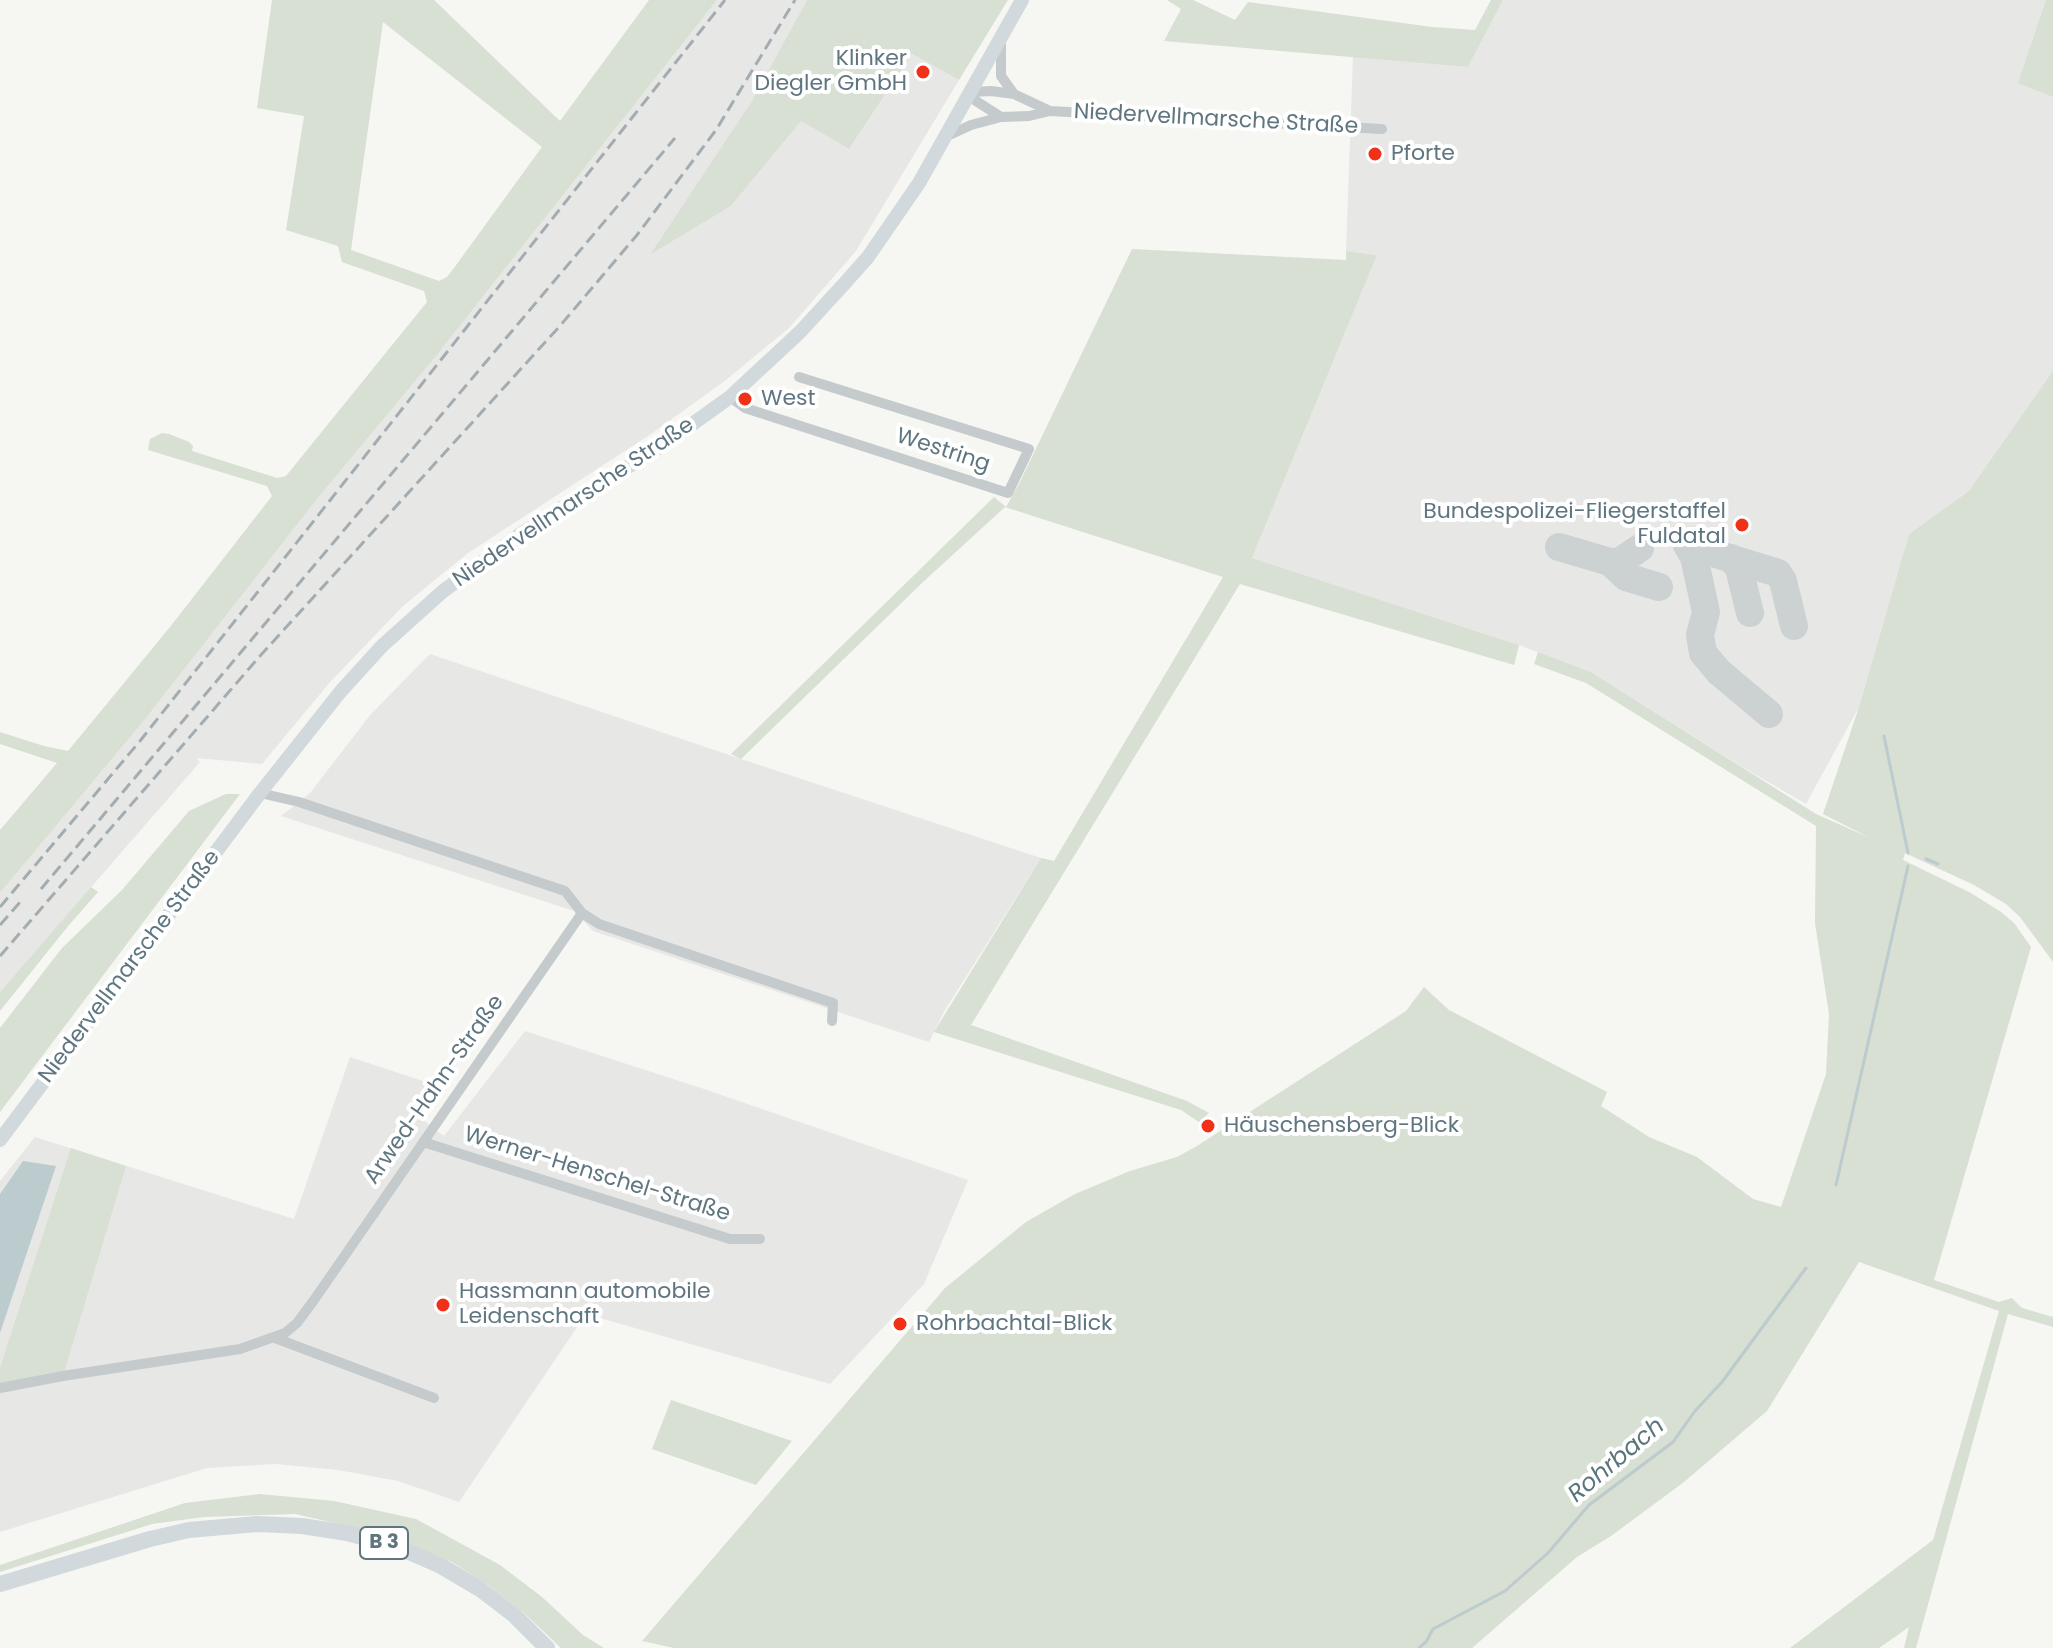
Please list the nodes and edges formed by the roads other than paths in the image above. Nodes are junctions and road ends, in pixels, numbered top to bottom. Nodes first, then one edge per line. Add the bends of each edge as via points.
1 (1022, 0) edge
2 (1001, 38) junction
3 (971, 92) junction
4 (1014, 94) junction
5 (1050, 111) junction
6 (1001, 117) junction
7 (1382, 129) dead end
8 (944, 137) junction
9 (799, 377) dead end
10 (730, 397) junction
11 (260, 793) junction
12 (582, 913) junction
13 (832, 1021) dead end
14 (0, 1140) edge
15 (423, 1142) junction
16 (760, 1239) dead end
17 (275, 1338) junction
18 (0, 1388) edge
19 (434, 1398) dead end
20 (0, 1584) edge
21 (547, 1648) edge

1 - 2 main road, Niedervellmarsche Straße
2 - 3 main road, Niedervellmarsche Straße
2 - 4 street via 1001,76
3 - 4 street, Niedervellmarsche Straße
3 - 6 street
3 - 8 main road, Niedervellmarsche Straße
4 - 5 street, Niedervellmarsche Straße
5 - 6 street, Niedervellmarsche Straße
5 - 7 street, Niedervellmarsche Straße
6 - 8 street, Niedervellmarsche Straße
8 - 10 main road, Niedervellmarsche Straße via 868,257 800,332
9 - 10 street, Westring via 1029,449 1008,493 745,408
10 - 11 main road, Niedervellmarsche Straße via 522,533 442,592 341,691
11 - 12 street via 565,891
11 - 14 main road, Niedervellmarsche Straße
12 - 13 street via 599,924 833,1003
12 - 15 street, Arwed-Hahn-Straße
15 - 16 street, Werner-Henschel-Straße via 730,1239
15 - 17 street, Arwed-Hahn-Straße via 297,1323
17 - 18 street, Arwed-Hahn-Straße via 240,1349
17 - 19 street
20 - 21 main road, B 3 via 189,1530 302,1526 395,1546 441,1566 514,1615

